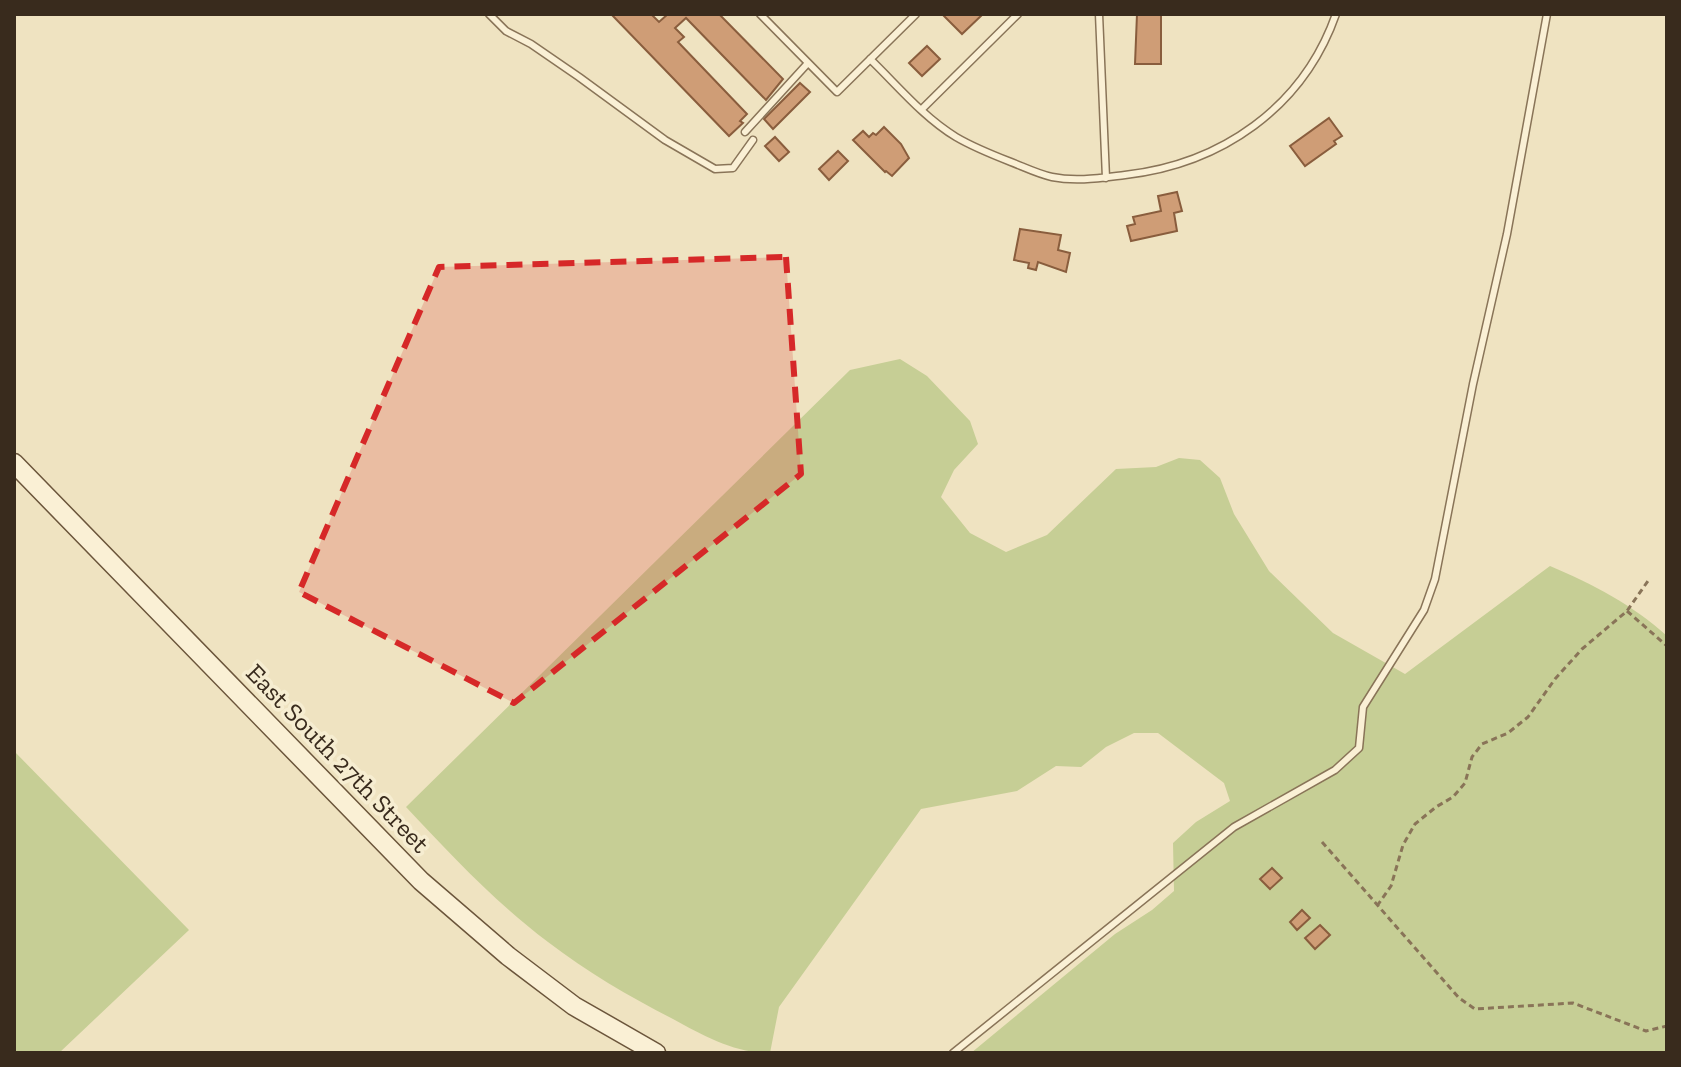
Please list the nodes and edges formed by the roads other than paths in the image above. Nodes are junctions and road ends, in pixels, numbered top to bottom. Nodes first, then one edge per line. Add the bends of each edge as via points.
1 (489, 14) edge
2 (760, 14) edge
3 (915, 14) edge
4 (1018, 14) edge
5 (1099, 14) edge
6 (1336, 14) edge
7 (1547, 14) edge
8 (870, 59) junction
9 (808, 63) junction
10 (921, 110) junction
11 (745, 132) dead end
12 (753, 140) dead end
13 (1106, 178) junction
14 (14, 463) edge
15 (656, 1053) edge
16 (953, 1053) edge

1 - 12 lane via 506,31 715,169 733,168
2 - 9 lane
3 - 8 lane
4 - 10 lane
5 - 13 lane
6 - 13 lane via 1321,50 1296,85 1249,131 1188,162
7 - 16 lane via 1435,579 1424,610 1363,707 1359,748 1335,770 1234,827
8 - 9 lane via 837,92
8 - 10 lane
9 - 11 lane
10 - 13 lane via 955,136 1050,177
14 - 15 main road, East South 27th Street via 421,881 574,1006

